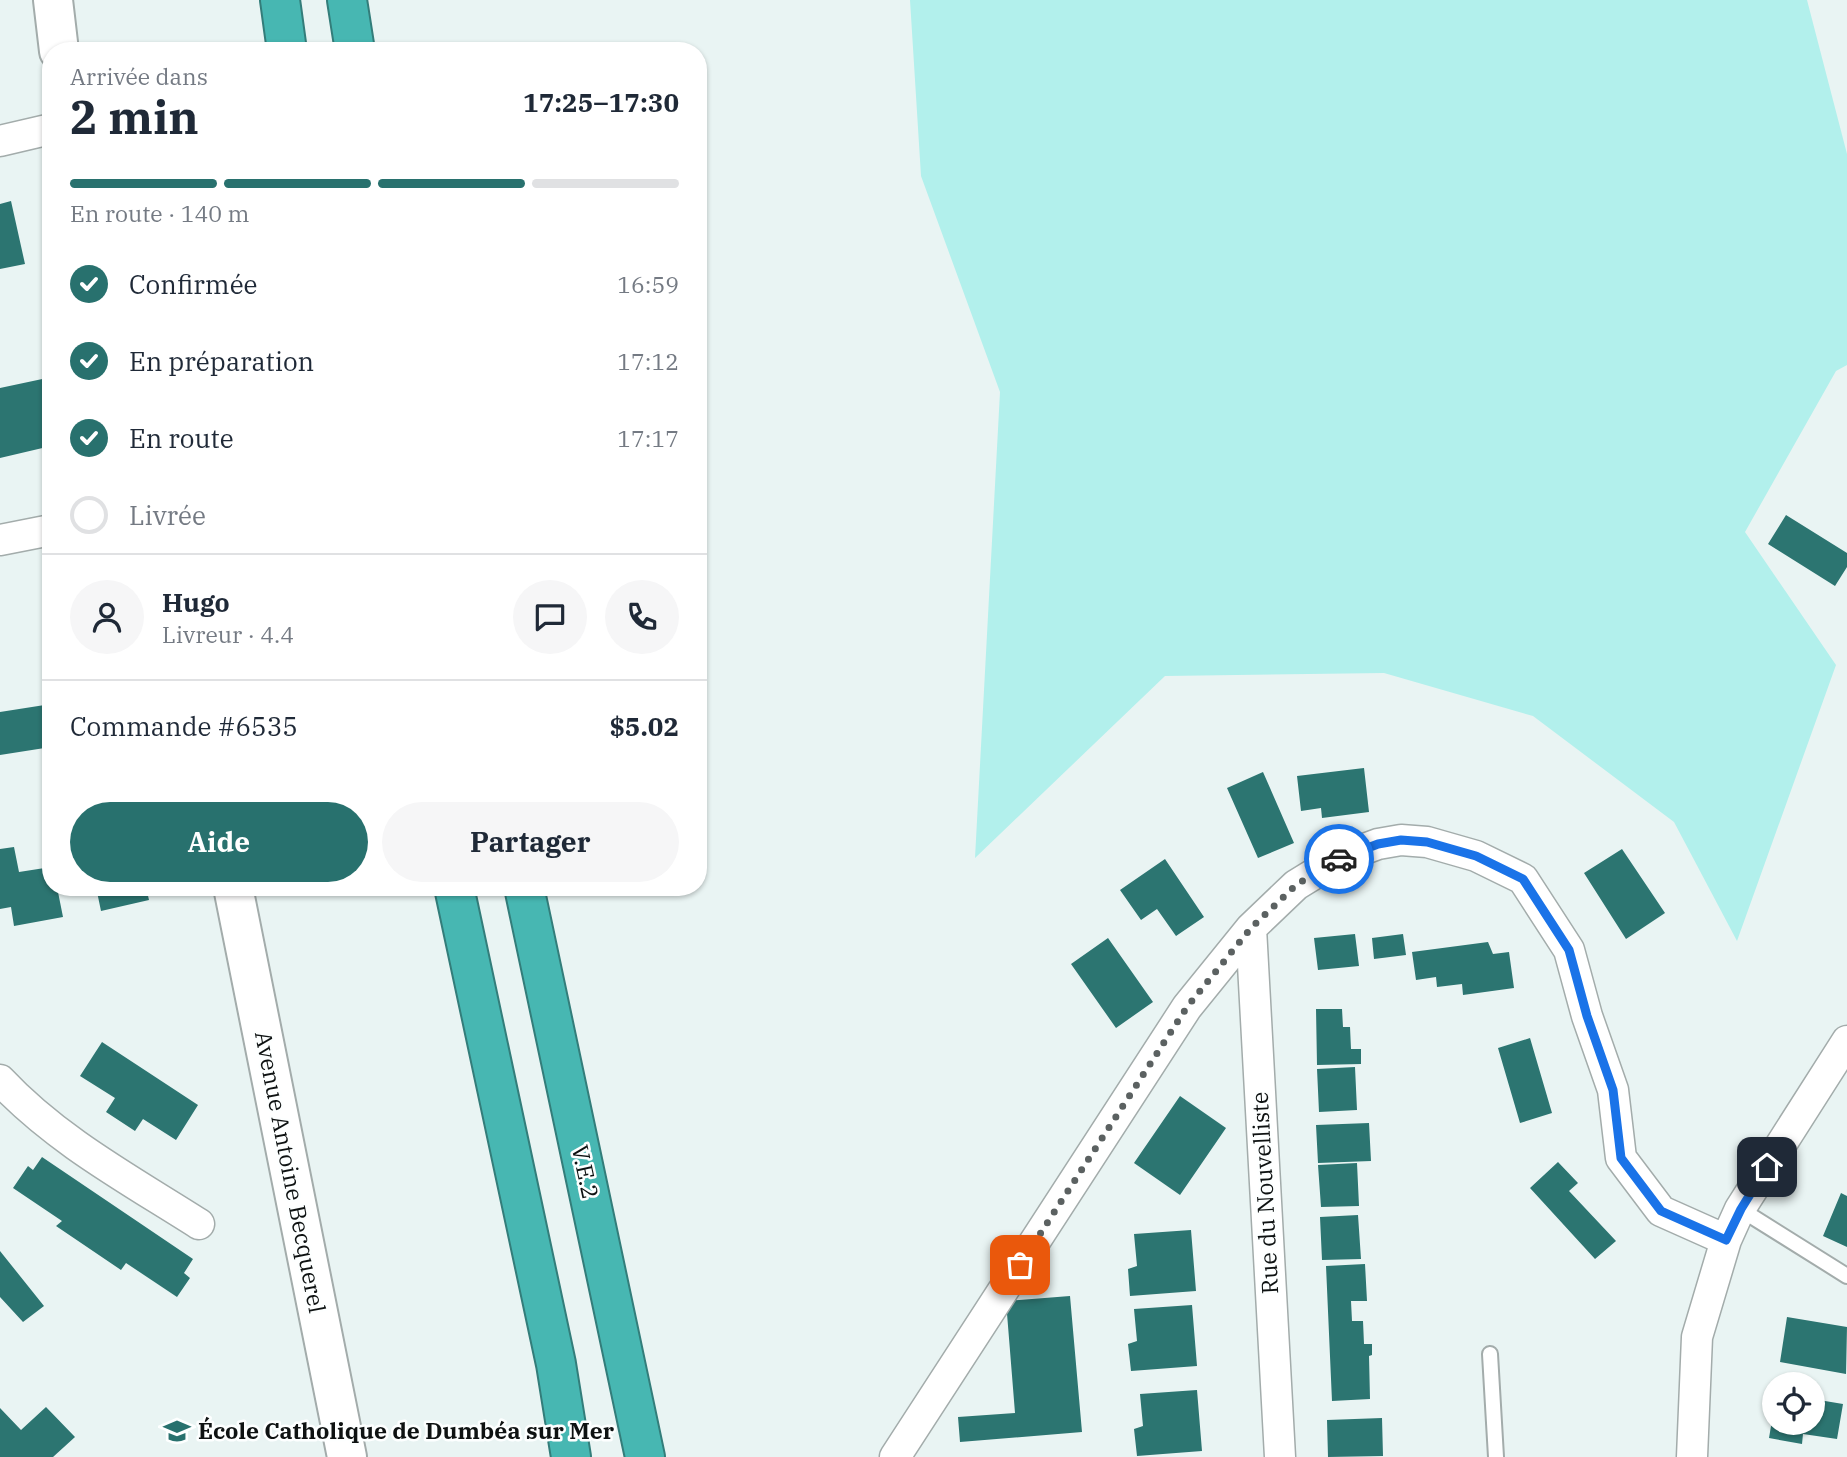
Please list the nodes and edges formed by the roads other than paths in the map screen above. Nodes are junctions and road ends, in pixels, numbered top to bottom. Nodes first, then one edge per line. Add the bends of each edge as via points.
1 (53, 0) edge
2 (280, 0) edge
3 (347, 0) edge
4 (58, 42) edge
5 (286, 42) edge
6 (354, 42) edge
7 (42, 131) edge
8 (0, 141) edge
9 (42, 532) edge
10 (0, 540) edge
11 (235, 896) edge
12 (456, 896) edge
13 (526, 896) edge
14 (1251, 928) junction
15 (1847, 1041) edge
16 (0, 1080) edge
17 (1741, 1209) junction
18 (199, 1224) dead end
19 (1726, 1240) junction
20 (1847, 1276) edge
21 (1490, 1354) dead end
22 (347, 1457) edge
23 (571, 1457) edge
24 (645, 1457) edge
25 (895, 1457) edge
26 (1280, 1457) edge
27 (1496, 1457) edge
28 (1692, 1457) edge

1 - 4 street
2 - 5 highway
3 - 6 highway
7 - 8 street
9 - 10 street
11 - 22 street, Avenue Antoine Becquerel
12 - 23 highway via 556,1364
13 - 24 highway, V.E.2
14 - 19 street via 1296,885 1340,858 1378,844 1427,842 1476,856 1523,879 1569,950 1613,1090 1621,1158 1661,1211
14 - 25 street via 1187,1007
14 - 26 street, Rue du Nouvelliste
15 - 17 street
16 - 18 street via 57,1132
17 - 19 street
17 - 20 lane
19 - 28 street via 1697,1337
21 - 27 lane

